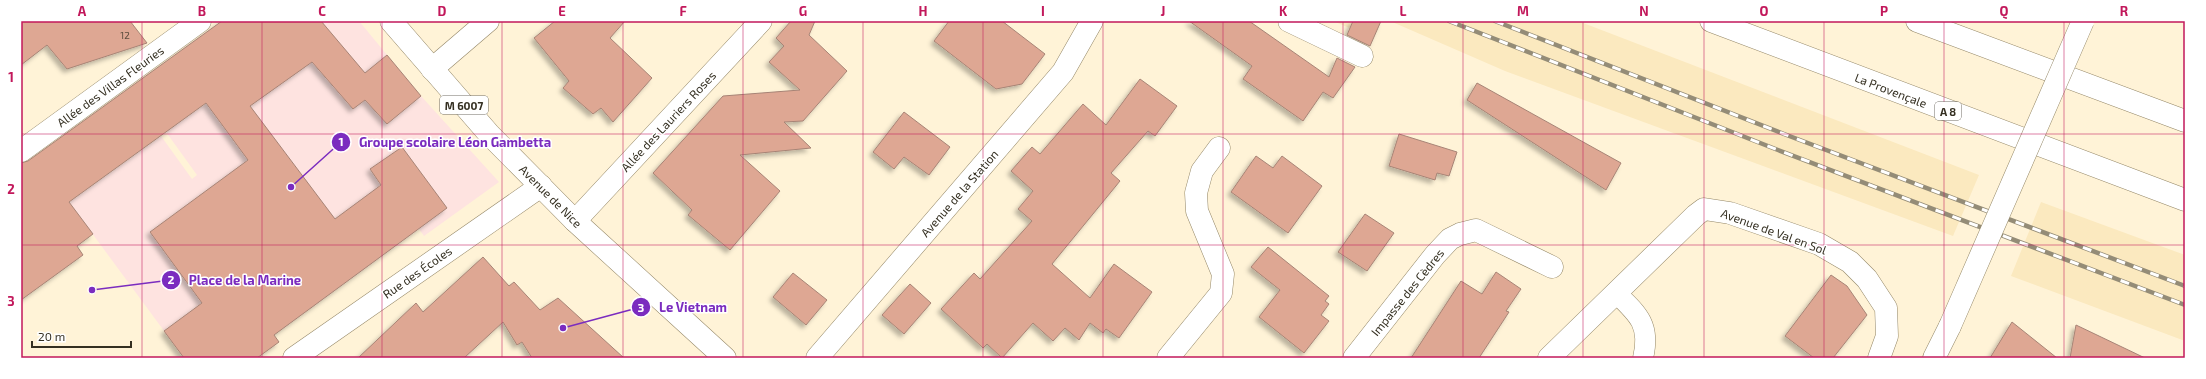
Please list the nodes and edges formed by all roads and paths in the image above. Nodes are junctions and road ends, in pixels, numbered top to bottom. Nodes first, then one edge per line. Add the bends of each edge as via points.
1 (200, 21) edge
2 (391, 21) edge
3 (488, 21) edge
4 (761, 21) edge
5 (1092, 21) edge
6 (1289, 21) edge
7 (1711, 21) edge
8 (1916, 21) edge
9 (2083, 21) edge
10 (1362, 56) dead end
11 (432, 69) junction
12 (2185, 121) edge
13 (1219, 148) dead end
14 (21, 151) edge
15 (541, 186) junction
16 (2185, 200) edge
17 (575, 221) junction
18 (1552, 267) dead end
19 (1616, 293) junction
20 (294, 358) edge
21 (725, 358) edge
22 (817, 358) edge
23 (1168, 358) edge
24 (1354, 358) edge
25 (1549, 358) edge
26 (1643, 358) edge
27 (1879, 358) edge
28 (1934, 358) edge

1 - 14 main road, Allée des Villas Fleuries
2 - 11 main road, Avenue de Nice / M 6007
3 - 11 main road
4 - 17 main road, Allée des Lauriers Roses
5 - 22 main road, Avenue de la Station via 1063,72
6 - 10 main road
7 - 16 main road, La Provençale / A 8
8 - 12 main road
9 - 28 main road, bridge
11 - 15 main road, Avenue de Nice / M 6007 via 489,134
13 - 23 main road via 1202,171 1196,193 1197,211 1223,274 1221,293
15 - 17 main road, Avenue de Nice / M 6007
15 - 20 main road, Rue des Écoles
17 - 21 main road, Avenue de Nice / M 6007
18 - 24 main road, Impasse des Cèdres via 1476,230 1460,234 1450,239 1435,256
19 - 25 main road, Avenue de Val en Sol
19 - 26 lane via 1636,312 1641,321 1645,340
19 - 27 main road, Avenue de Val en Sol via 1696,215 1704,210 1730,213 1819,244 1850,262 1868,279 1886,308 1887,336

